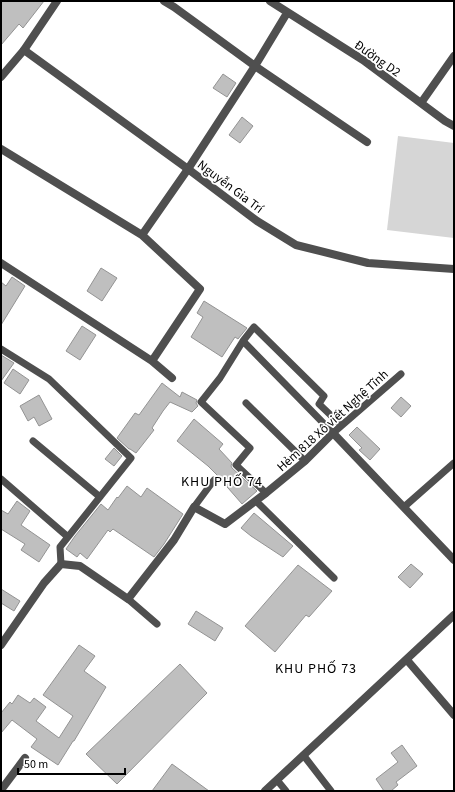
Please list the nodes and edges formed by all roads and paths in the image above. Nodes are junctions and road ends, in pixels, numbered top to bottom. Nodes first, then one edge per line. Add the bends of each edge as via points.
1 (57, 1) edge
2 (164, 1) edge
3 (270, 1) edge
4 (287, 13) junction
5 (24, 50) junction
6 (454, 56) edge
7 (256, 66) junction
8 (1, 77) edge
9 (421, 103) junction
10 (454, 126) edge
11 (367, 142) dead end
12 (1, 149) edge
13 (188, 168) junction
14 (142, 235) junction
15 (1, 263) edge
16 (454, 269) edge
17 (243, 341) junction
18 (1, 349) edge
19 (152, 361) junction
20 (400, 374) dead end
21 (172, 378) dead end
22 (246, 403) dead end
23 (341, 425) junction
24 (333, 433) junction
25 (33, 441) dead end
26 (305, 461) junction
27 (454, 463) edge
28 (1, 479) edge
29 (214, 480) dead end
30 (266, 493) junction
31 (100, 497) junction
32 (256, 501) junction
33 (404, 507) junction
34 (194, 508) junction
35 (68, 536) junction
36 (454, 560) edge
37 (61, 564) junction
38 (334, 578) dead end
39 (128, 599) junction
40 (454, 615) edge
41 (157, 624) dead end
42 (1, 645) edge
43 (407, 660) junction
44 (452, 710) edge
45 (304, 756) junction
46 (25, 758) dead end
47 (277, 780) junction
48 (1, 790) edge
49 (266, 791) edge
50 (286, 791) edge
51 (331, 791) edge

1 - 5 street
2 - 7 street
3 - 4 street, Đường D2
4 - 7 street
4 - 9 street, Đường D2 via 362,60
5 - 8 street
5 - 13 street, Nguyễn Gia Trí
6 - 9 street
7 - 11 street
7 - 13 street
9 - 10 street, Đường D2
12 - 14 street
13 - 14 street
13 - 16 street, Nguyễn Gia Trí via 257,222 296,244 368,263
14 - 19 street via 200,289
15 - 19 street
17 - 23 lane via 254,327 324,396 319,404
17 - 24 lane
17 - 30 lane via 220,378 201,402 250,448 236,464
18 - 31 lane via 49,379 131,458
19 - 21 street
20 - 23 lane, Hẻm 818 Xô viết Nghệ Tĩnh
22 - 26 lane
23 - 24 lane, Hẻm 818 Xô viết Nghệ Tĩnh
24 - 26 street, Hẻm 818 Xô viết Nghệ Tĩnh
24 - 33 street
25 - 31 lane
26 - 30 street, Hẻm 818 Xô viết Nghệ Tĩnh
27 - 33 lane
28 - 35 lane
29 - 34 lane
30 - 32 street, Hẻm 818 Xô viết Nghệ Tĩnh
31 - 35 lane
32 - 34 street, Hẻm 818 Xô viết Nghệ Tĩnh via 225,524
32 - 38 lane
33 - 36 street
34 - 39 street via 174,540
35 - 37 lane via 60,547
37 - 39 street via 80,566
37 - 42 street via 44,583
39 - 41 lane
40 - 43 street
43 - 44 street
43 - 45 street
45 - 47 street
45 - 51 lane
46 - 48 street
47 - 49 street
47 - 50 lane

